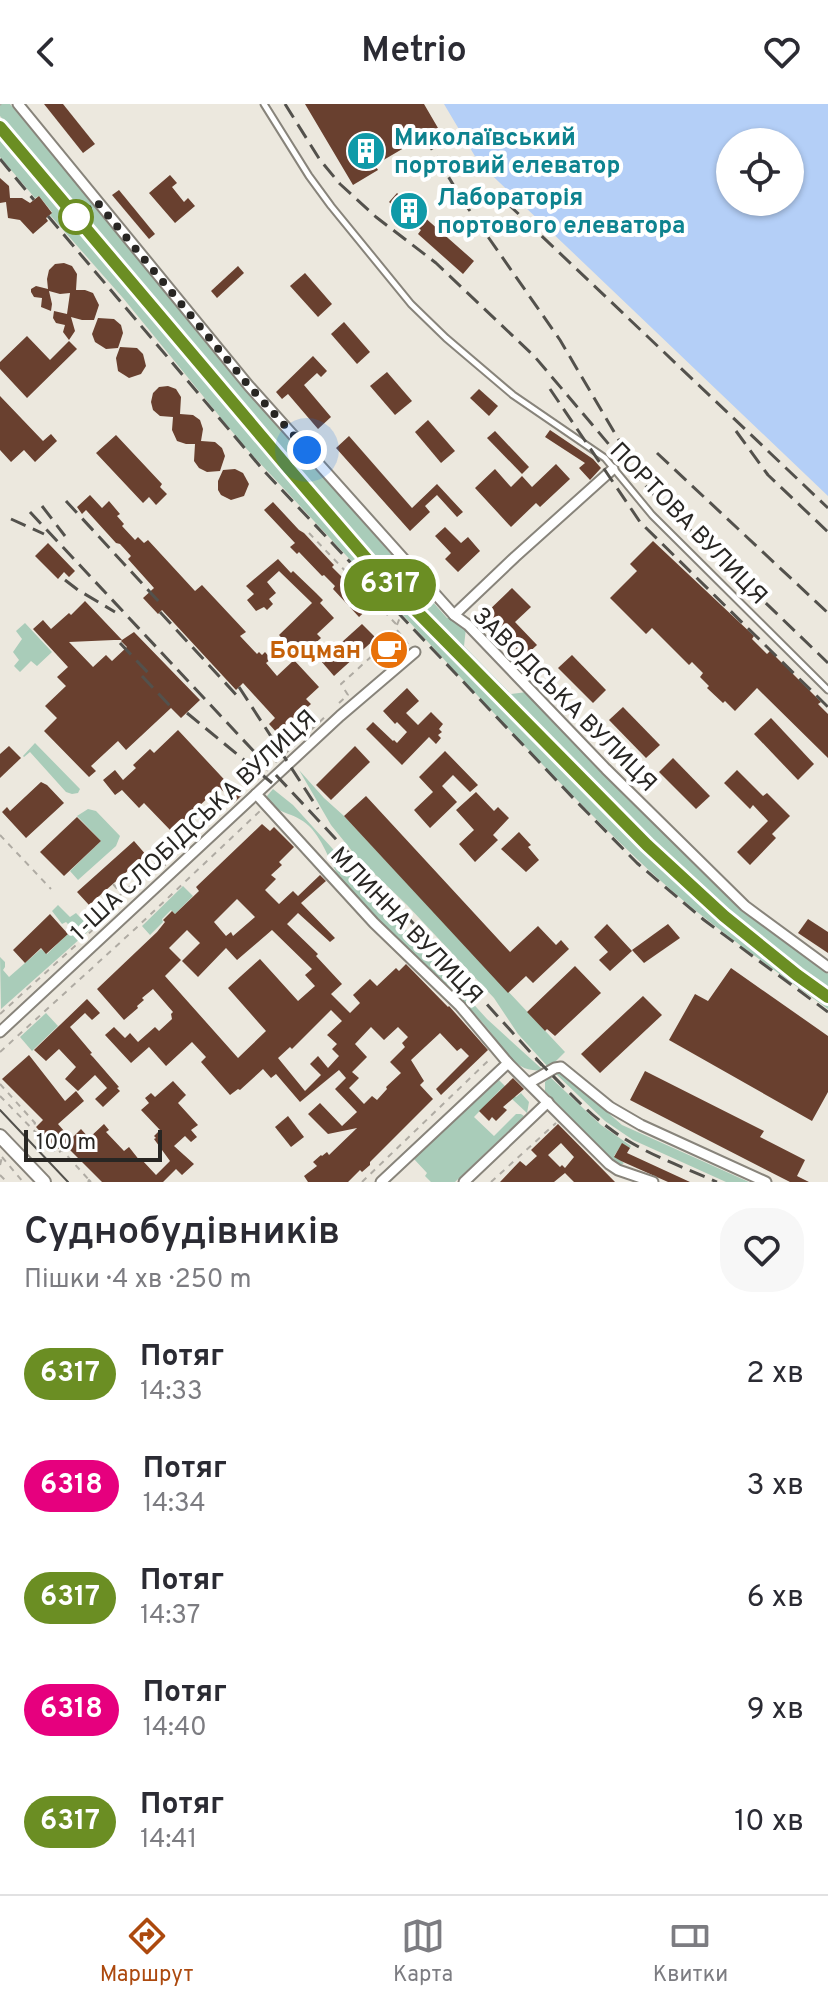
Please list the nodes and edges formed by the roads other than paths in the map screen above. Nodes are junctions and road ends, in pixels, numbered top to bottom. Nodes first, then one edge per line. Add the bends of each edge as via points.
1 (18, 104) edge
2 (264, 104) edge
3 (613, 469) junction
4 (454, 615) junction
5 (413, 650) road end
6 (828, 690) edge
7 (252, 793) junction
8 (828, 967) edge
9 (0, 1032) edge
10 (508, 1063) junction
11 (529, 1083) junction
12 (548, 1102) junction
13 (0, 1136) edge
14 (44, 1182) edge
15 (381, 1182) edge
16 (464, 1182) edge
17 (653, 1182) edge
18 (766, 1182) edge

1 - 4 street, ЗАВОДСЬКА ВУЛИЦЯ via 249,386
2 - 3 lane, ПОРТОВА ВУЛИЦЯ via 331,206 411,304 513,395 605,458
3 - 4 street
3 - 6 lane, ПОРТОВА ВУЛИЦЯ via 652,515
4 - 8 street, ЗАВОДСЬКА ВУЛИЦЯ via 745,906
5 - 7 street, 1-ША СЛОБІДСЬКА ВУЛИЦЯ
7 - 9 street, 1-ША СЛОБІДСЬКА ВУЛИЦЯ
7 - 10 street, МЛИННА ВУЛИЦЯ via 460,1006
10 - 11 street, МЛИННА ВУЛИЦЯ
10 - 15 street
11 - 12 street, МЛИННА ВУЛИЦЯ
11 - 18 street via 564,1068 641,1125
12 - 16 street
12 - 17 street, МЛИННА ВУЛИЦЯ via 613,1167
13 - 14 street

